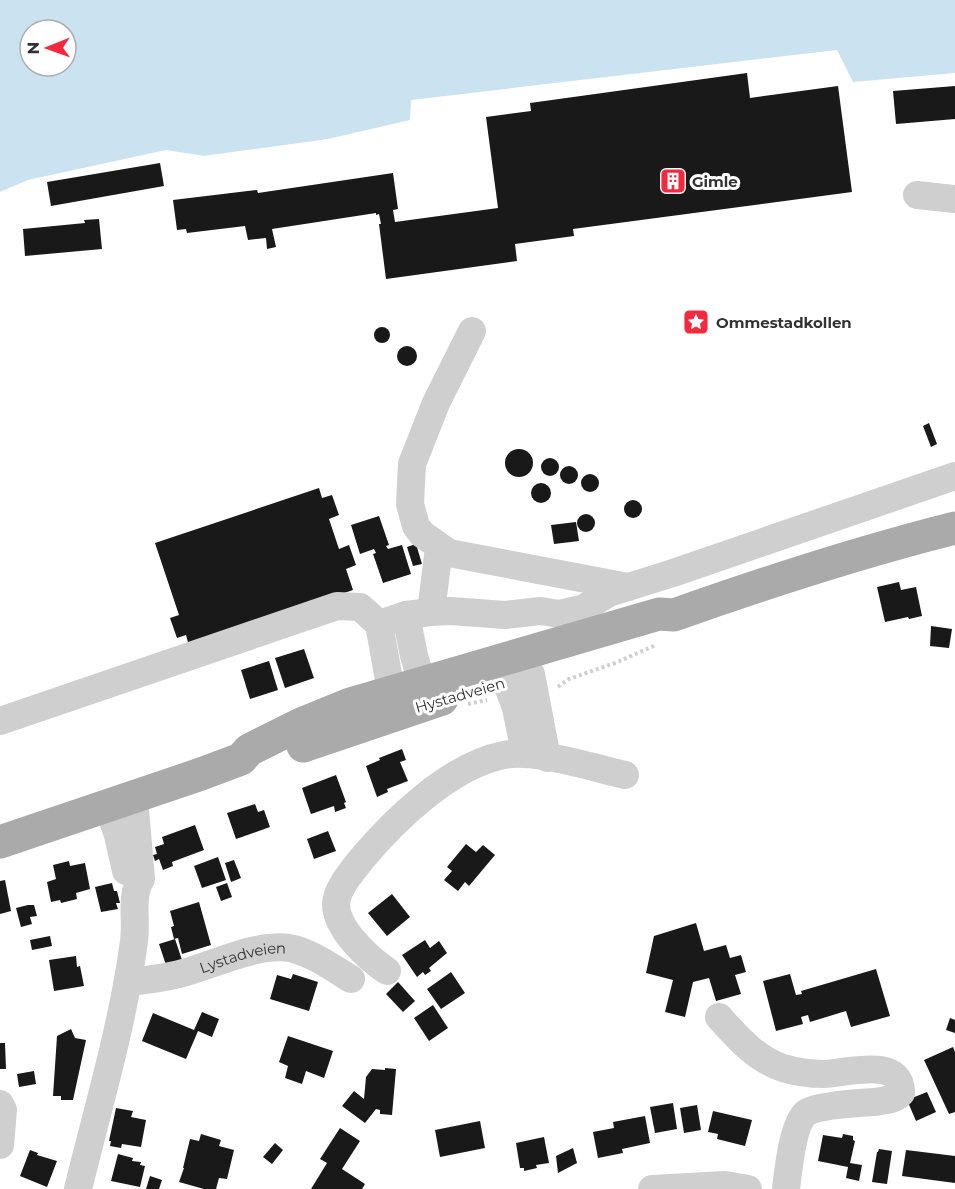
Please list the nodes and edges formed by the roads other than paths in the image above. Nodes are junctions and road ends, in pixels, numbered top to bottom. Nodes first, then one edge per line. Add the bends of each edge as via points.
1 (917, 195) dead end
2 (955, 199) edge
3 (472, 331) dead end
4 (955, 476) edge
5 (955, 528) edge
6 (439, 548) junction
7 (618, 590) junction
8 (419, 614) junction
9 (378, 624) junction
10 (517, 671) junction
11 (408, 693) junction
12 (0, 721) edge
13 (536, 755) junction
14 (625, 775) dead end
15 (119, 802) junction
16 (0, 842) edge
17 (387, 971) dead end
18 (351, 980) dead end
19 (129, 982) junction
20 (719, 1017) dead end
21 (0, 1104) edge
22 (0, 1145) edge
23 (78, 1189) edge
24 (652, 1189) edge
25 (748, 1189) edge
26 (786, 1189) edge

1 - 2 street
3 - 6 street via 436,403 412,464 412,517 422,534
4 - 7 street
5 - 10 main road, Hystadveien via 824,565 674,615 659,614
6 - 7 street via 464,557
6 - 8 street
7 - 8 street via 584,608 559,614
8 - 9 street
8 - 11 street
9 - 11 street
9 - 12 street via 360,607 337,606
10 - 11 main road, Hystadveien
10 - 13 street via 516,708
11 - 15 main road, Hystadveien via 254,762 241,759
13 - 14 street
13 - 17 street via 507,754 453,777 394,823 353,870 340,889 336,905 344,926 366,955
15 - 16 main road, Hystadveien
15 - 19 street via 135,810 141,879 135,888 136,927
18 - 19 street, Lystadveien via 311,955 277,947 153,980
19 - 23 street
20 - 26 street via 754,1053 781,1068 824,1074 883,1070 901,1084 901,1093 890,1100 829,1107 805,1114 800,1120
21 - 22 street
24 - 25 street via 725,1185

